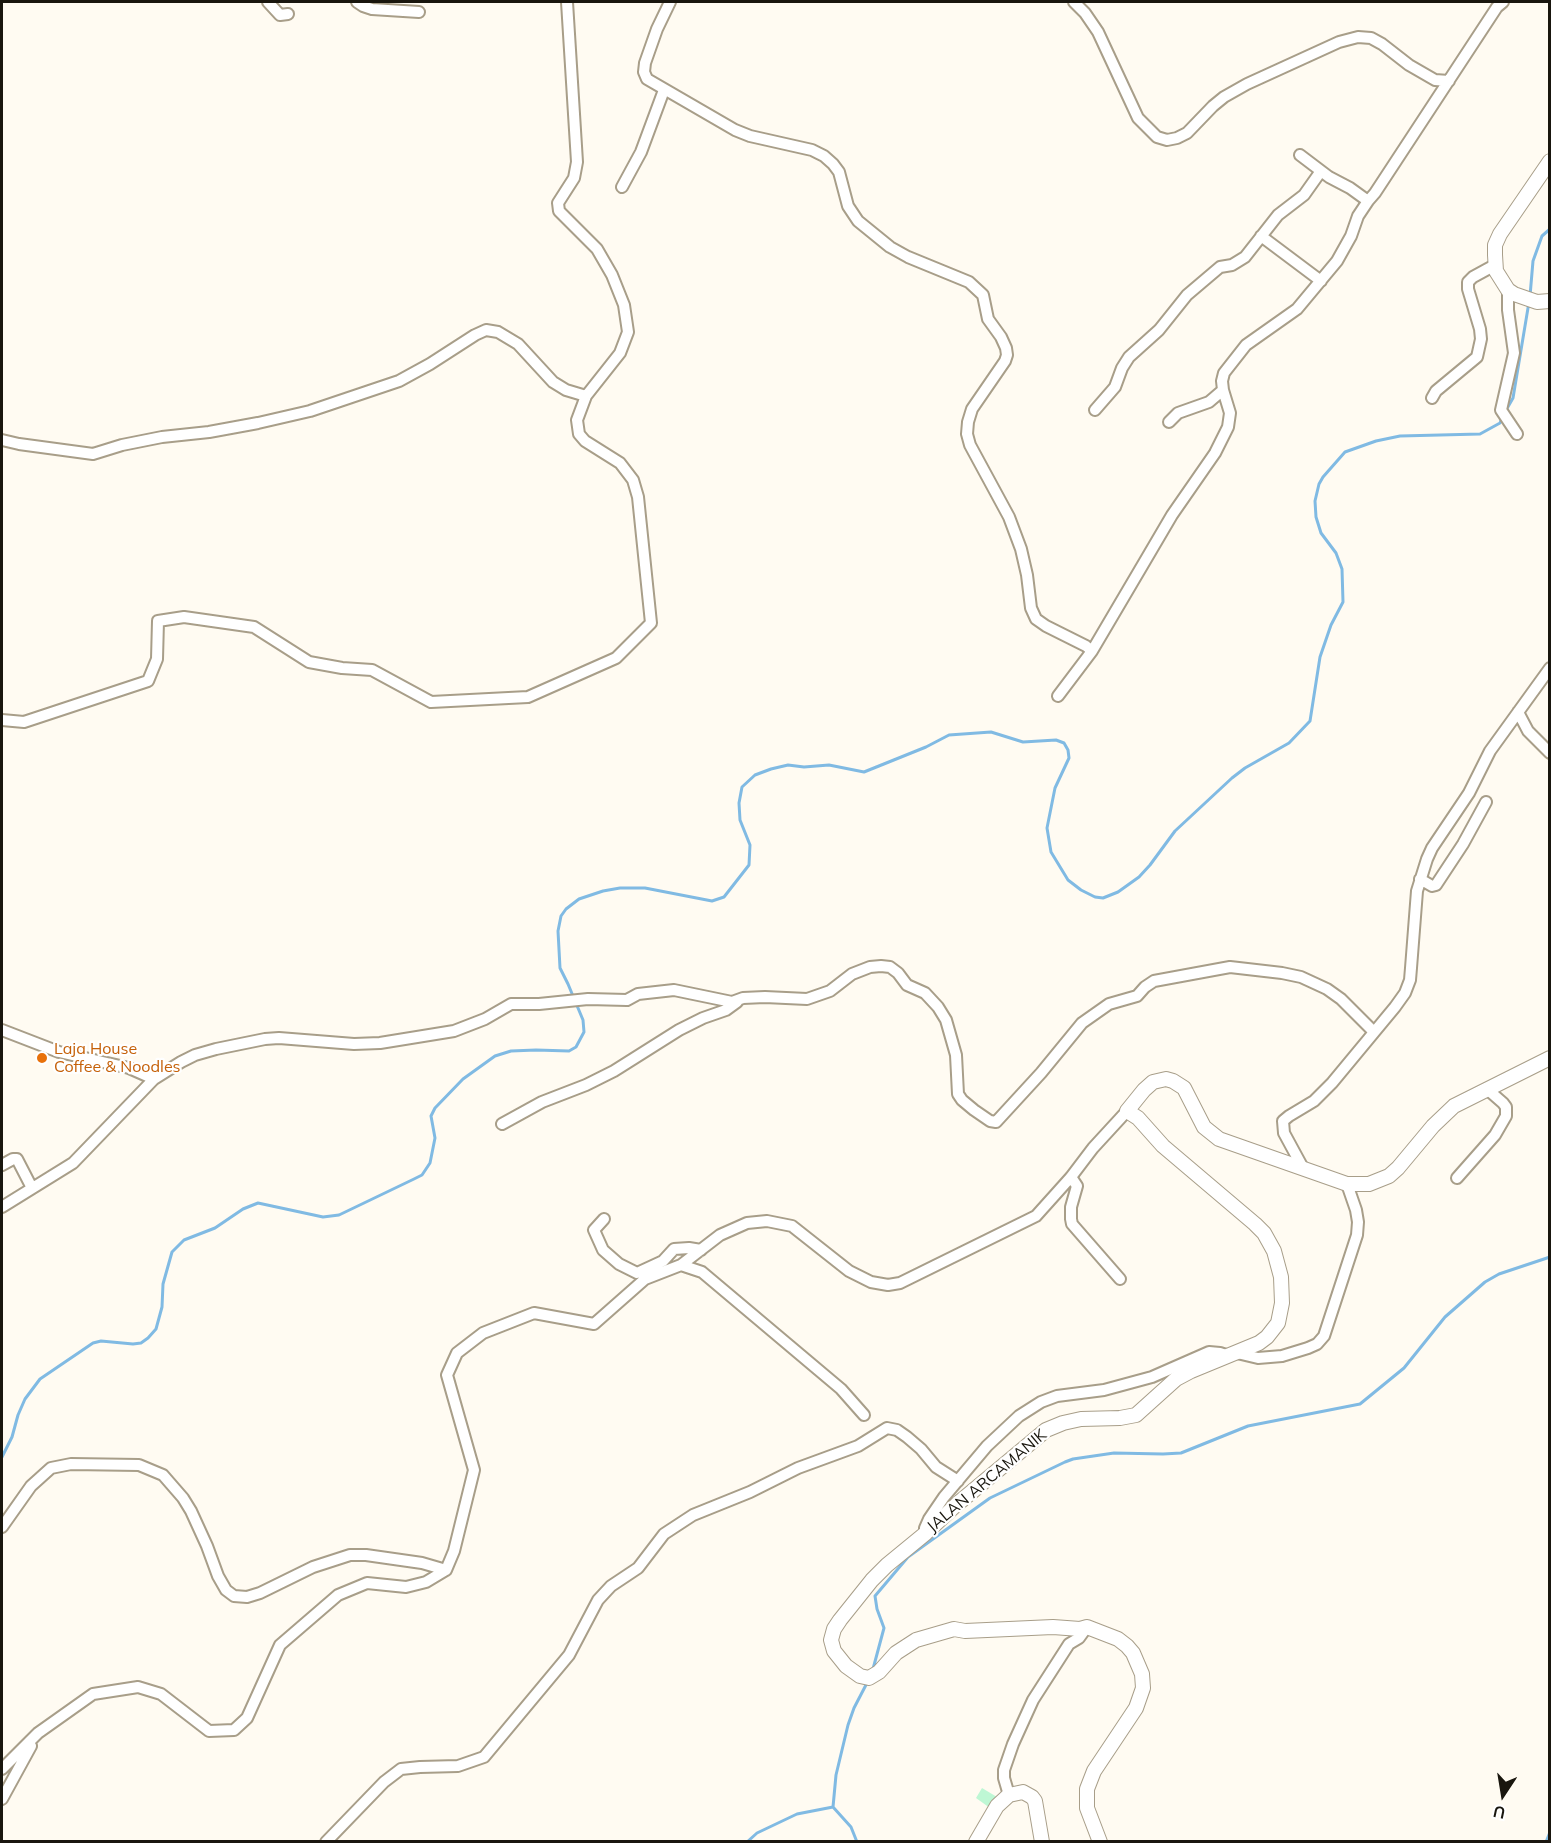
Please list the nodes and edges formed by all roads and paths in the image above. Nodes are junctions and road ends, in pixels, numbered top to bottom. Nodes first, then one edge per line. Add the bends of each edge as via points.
1 (268, 2) edge
2 (357, 2) edge
3 (567, 2) edge
4 (670, 2) edge
5 (1074, 2) edge
6 (1503, 2) edge
7 (418, 12) dead end
8 (288, 14) dead end
9 (1449, 81) junction
10 (664, 90) junction
11 (1300, 155) dead end
12 (1550, 161) edge
13 (1321, 171) junction
14 (622, 187) dead end
15 (1368, 201) junction
16 (1261, 236) junction
17 (1495, 265) junction
18 (1321, 281) junction
19 (1508, 290) junction
20 (1550, 301) edge
21 (1222, 390) junction
22 (586, 396) junction
23 (1432, 398) dead end
24 (1095, 410) dead end
25 (1169, 422) dead end
26 (1517, 434) dead end
27 (2, 440) edge
28 (1092, 651) junction
29 (1550, 668) edge
30 (1058, 696) dead end
31 (1518, 712) junction
32 (2, 720) edge
33 (1550, 753) edge
34 (1486, 802) dead end
35 (1420, 879) junction
36 (742, 998) junction
37 (2, 1030) edge
38 (1374, 1032) junction
39 (1550, 1058) edge
40 (154, 1079) junction
41 (1487, 1089) junction
42 (1127, 1111) junction
43 (502, 1124) dead end
44 (2, 1166) edge
45 (1303, 1168) junction
46 (1071, 1177) junction
47 (1458, 1178) dead end
48 (1347, 1184) junction
49 (32, 1188) junction
50 (2, 1207) edge
51 (604, 1219) dead end
52 (701, 1250) junction
53 (681, 1265) junction
54 (1120, 1279) dead end
55 (1233, 1354) junction
56 (864, 1415) dead end
57 (958, 1481) junction
58 (2, 1527) edge
59 (926, 1533) junction
60 (446, 1570) junction
61 (1087, 1628) junction
62 (38, 1733) junction
63 (2, 1769) edge
64 (1009, 1795) junction
65 (2, 1799) edge
66 (326, 1842) edge
67 (976, 1842) edge
68 (1042, 1842) edge
69 (1100, 1842) edge

1 - 8 street via 280,15
2 - 7 street via 372,9
3 - 22 street via 577,162 574,178 558,203 560,211 597,249 612,275 624,305 627,332 620,353
4 - 10 street via 644,72 647,79
5 - 9 street via 1098,32 1138,118 1157,137 1167,140 1187,133 1213,106 1239,88 1358,37 1382,44 1435,80
6 - 9 street
9 - 15 street
10 - 14 street via 645,143
10 - 28 street via 735,130 824,156 839,172 848,206 858,221 890,247 969,282 983,295 988,319 1001,337 1007,355 972,410 967,434 970,445 1009,517 1021,549 1036,619
11 - 13 street
12 - 17 street via 1500,234
13 - 15 street
13 - 16 street via 1304,195 1278,215
15 - 18 street via 1343,253
16 - 18 street
16 - 24 street via 1238,263 1220,267 1187,295 1159,330 1130,357 1115,387
17 - 19 street
17 - 23 street via 1468,282 1480,329 1477,357
18 - 21 street via 1297,309 1258,335 1235,357 1224,373
19 - 20 street via 1537,302
19 - 26 street via 1514,353 1501,410
21 - 25 street via 1209,402 1178,413
21 - 28 street via 1230,413 1228,428
22 - 27 street via 553,382 518,344 486,330 399,381 310,411 258,423 162,437 93,454
22 - 32 street via 577,420 579,434 620,464 633,480 638,497 651,623 616,658 528,697 431,702 372,670 309,662 254,627 184,617 158,621 157,659 148,681 24,722
28 - 30 street
29 - 31 street
31 - 33 street via 1528,731
31 - 35 street via 1432,848
34 - 35 street via 1436,885
35 - 38 street via 1410,980 1405,993
36 - 38 street via 807,999 830,992 870,967 890,967 938,1007 956,1055 958,1094 974,1110 996,1122 1082,1023 1109,1004 1137,996 1154,981 1230,967 1301,977 1328,989
36 - 40 street via 732,1002 674,990 638,994 627,1000 511,1004 454,1031 380,1043 279,1038 248,1041 195,1055
36 - 43 street via 726,1010 679,1030 614,1071
37 - 40 street via 59,1052 129,1068
38 - 45 street via 1314,1101 1283,1121 1284,1133
39 - 41 street
40 - 49 street via 73,1163
41 - 47 street via 1503,1103 1506,1116
41 - 48 street via 1443,1115 1389,1176 1369,1184
42 - 45 street via 1154,1082 1173,1081 1184,1088 1204,1127 1219,1139
42 - 46 street
42 - 55 street, JALAN ARCAMANIK via 1256,1224 1270,1243 1281,1277 1278,1323 1267,1337
44 - 49 street via 17,1159
45 - 48 street
46 - 52 street via 1036,1216 900,1283 871,1282 849,1271 792,1226 767,1221 747,1223 720,1235
46 - 54 street via 1077,1186 1071,1207 1072,1224
48 - 55 street via 1356,1209 1358,1234 1324,1336 1317,1344 1282,1356
49 - 50 street
51 - 52 street via 594,1230 603,1250 618,1264 637,1272 663,1261 674,1249
52 - 53 street
53 - 56 street via 702,1272 841,1389
53 - 60 street via 645,1279 594,1324 534,1313 483,1333 458,1353 447,1375 474,1470
55 - 57 street via 1209,1352 1144,1379 1104,1390 1047,1398 998,1435
55 - 59 street, JALAN ARCAMANIK via 1176,1379 1136,1415 1082,1419 1046,1430
57 - 59 street via 928,1519
57 - 66 street via 936,1467 907,1437 887,1428 858,1446 693,1515 664,1534 638,1568 610,1586 598,1600 569,1655 484,1757 458,1766 401,1769
58 - 60 street via 46,1470 71,1464 139,1465 163,1475 183,1498 218,1576 234,1596 260,1593 313,1567 350,1556 422,1563
59 - 61 street, JALAN ARCAMANIK via 872,1580 834,1629 834,1651 855,1673 873,1677 896,1653 916,1640 954,1629
60 - 62 street via 406,1587 367,1583 338,1595 280,1645 247,1718 234,1730 209,1731 160,1694 138,1687 93,1694
61 - 64 street via 1069,1644 1033,1700 1004,1770
61 - 69 street, JALAN ARCAMANIK via 1127,1646 1143,1681 1136,1708 1094,1771 1087,1789 1087,1808
62 - 63 street
62 - 65 street
64 - 67 street via 996,1806
64 - 68 street via 1023,1792 1032,1797

